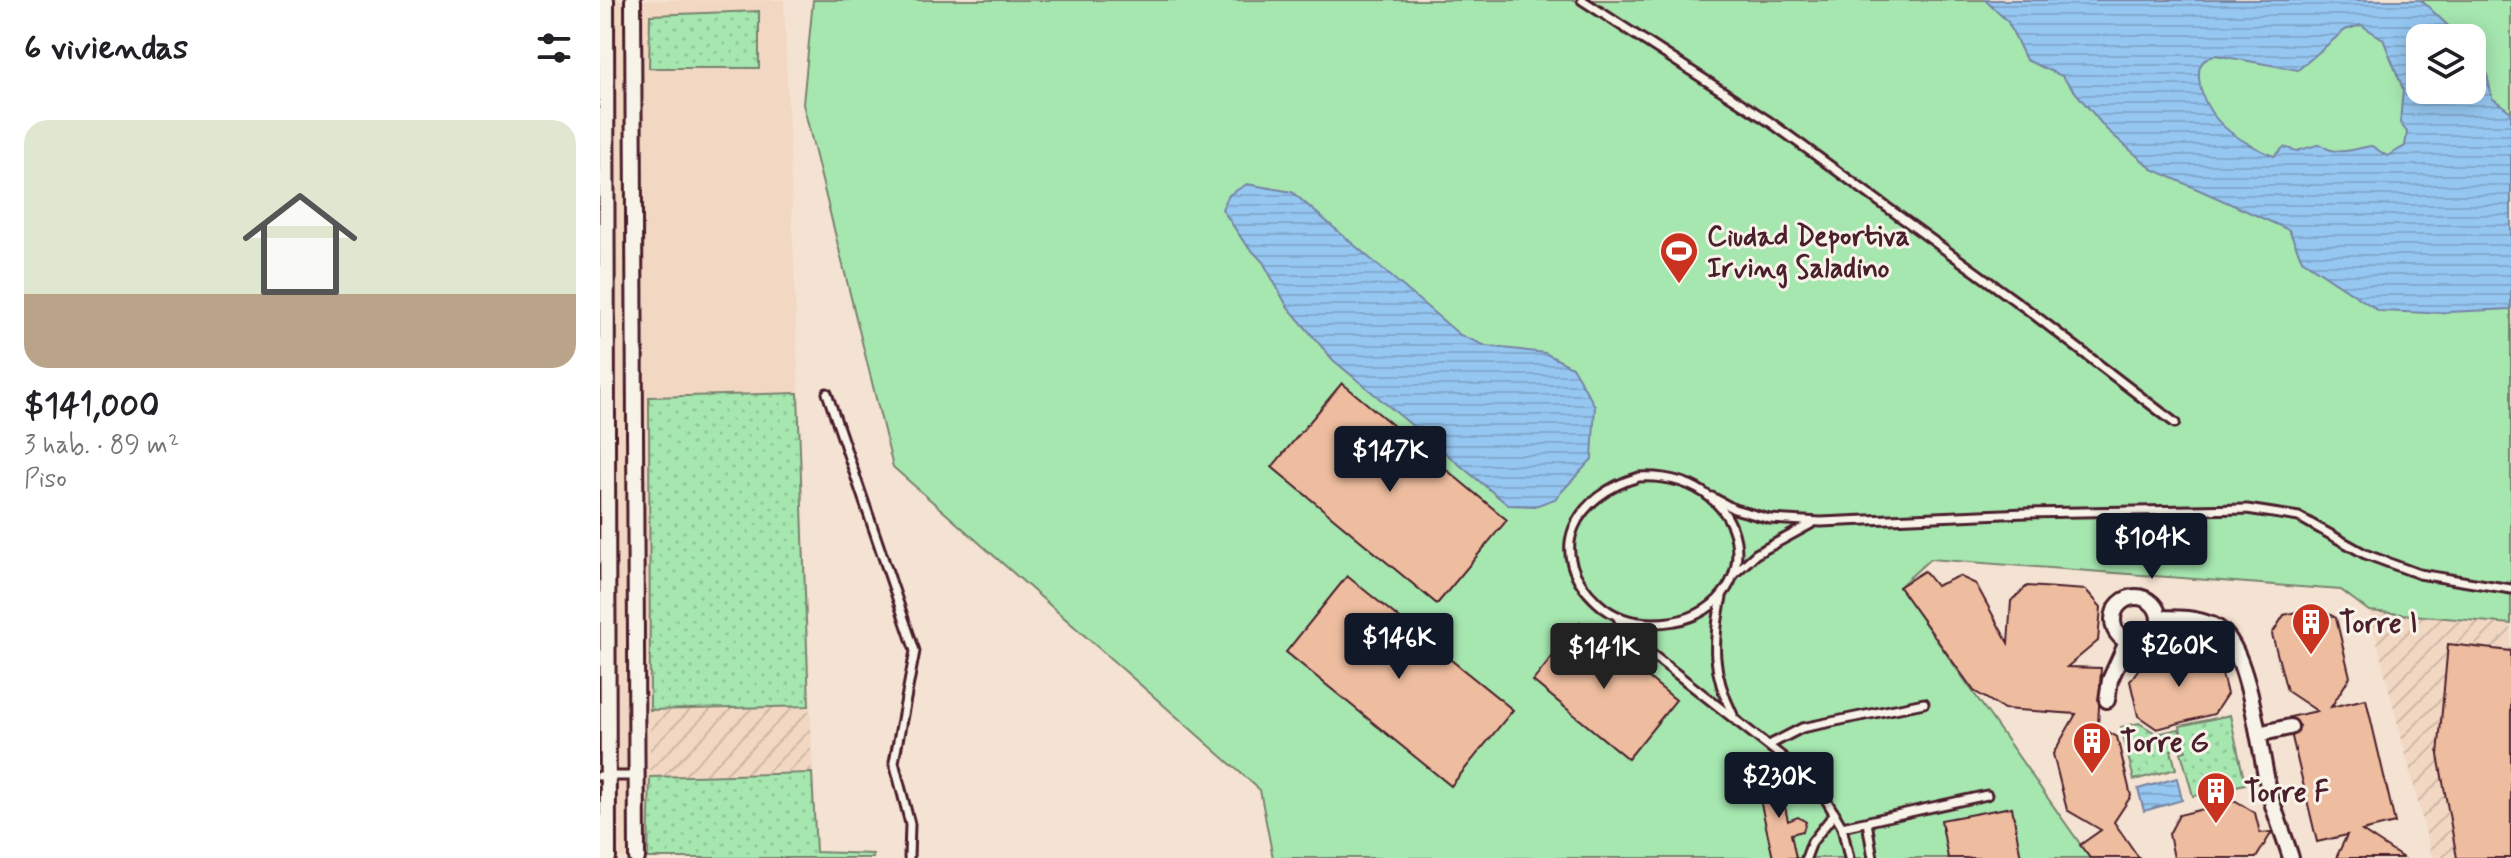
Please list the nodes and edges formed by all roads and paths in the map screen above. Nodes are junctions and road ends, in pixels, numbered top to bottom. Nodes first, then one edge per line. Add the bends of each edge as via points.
1 (606, 0) edge
2 (633, 0) edge
3 (1582, 0) edge
4 (827, 393) dead end
5 (2175, 423) dead end
6 (1712, 497) junction
7 (1821, 522) junction
8 (1734, 574) junction
9 (2511, 589) edge
10 (1723, 595) junction
11 (1618, 618) junction
12 (2159, 618) junction
13 (2127, 642) junction
14 (2107, 700) dead end
15 (1924, 703) dead end
16 (1733, 715) junction
17 (2290, 727) dead end
18 (603, 730) edge
19 (2258, 734) junction
20 (1769, 745) junction
21 (604, 776) edge
22 (636, 776) junction
23 (1987, 795) dead end
24 (1835, 813) junction
25 (1867, 822) junction
26 (1842, 827) junction
27 (608, 858) edge
28 (637, 858) edge
29 (909, 858) edge
30 (1806, 858) edge
31 (1849, 858) edge
32 (1873, 858) edge
33 (2291, 858) edge

1 - 18 street
2 - 22 street
3 - 5 lane via 1770,122
4 - 29 lane via 915,651 894,762 910,824
6 - 7 lane via 1770,519
6 - 8 lane via 1734,530
6 - 11 lane via 1676,480 1639,477 1609,488 1590,503 1575,523 1570,562 1598,604
7 - 8 lane via 1784,537
7 - 9 lane via 2247,509 2299,517 2365,554 2419,574
8 - 10 lane
10 - 11 lane via 1687,619 1639,623
10 - 16 lane via 1716,671
11 - 16 lane via 1631,638
12 - 13 street via 2154,636
12 - 13 street via 2156,608 2140,597 2121,602 2113,616 2116,631
12 - 19 street via 2211,623 2225,634
13 - 14 street via 2106,682
15 - 20 lane via 1802,728
16 - 20 lane
17 - 19 street
18 - 21 street
19 - 33 street via 2271,799
20 - 24 lane via 1817,784
21 - 22 lane
21 - 27 street
22 - 28 street
23 - 25 lane
24 - 26 lane
24 - 30 lane
25 - 26 lane
25 - 32 lane
26 - 31 lane

